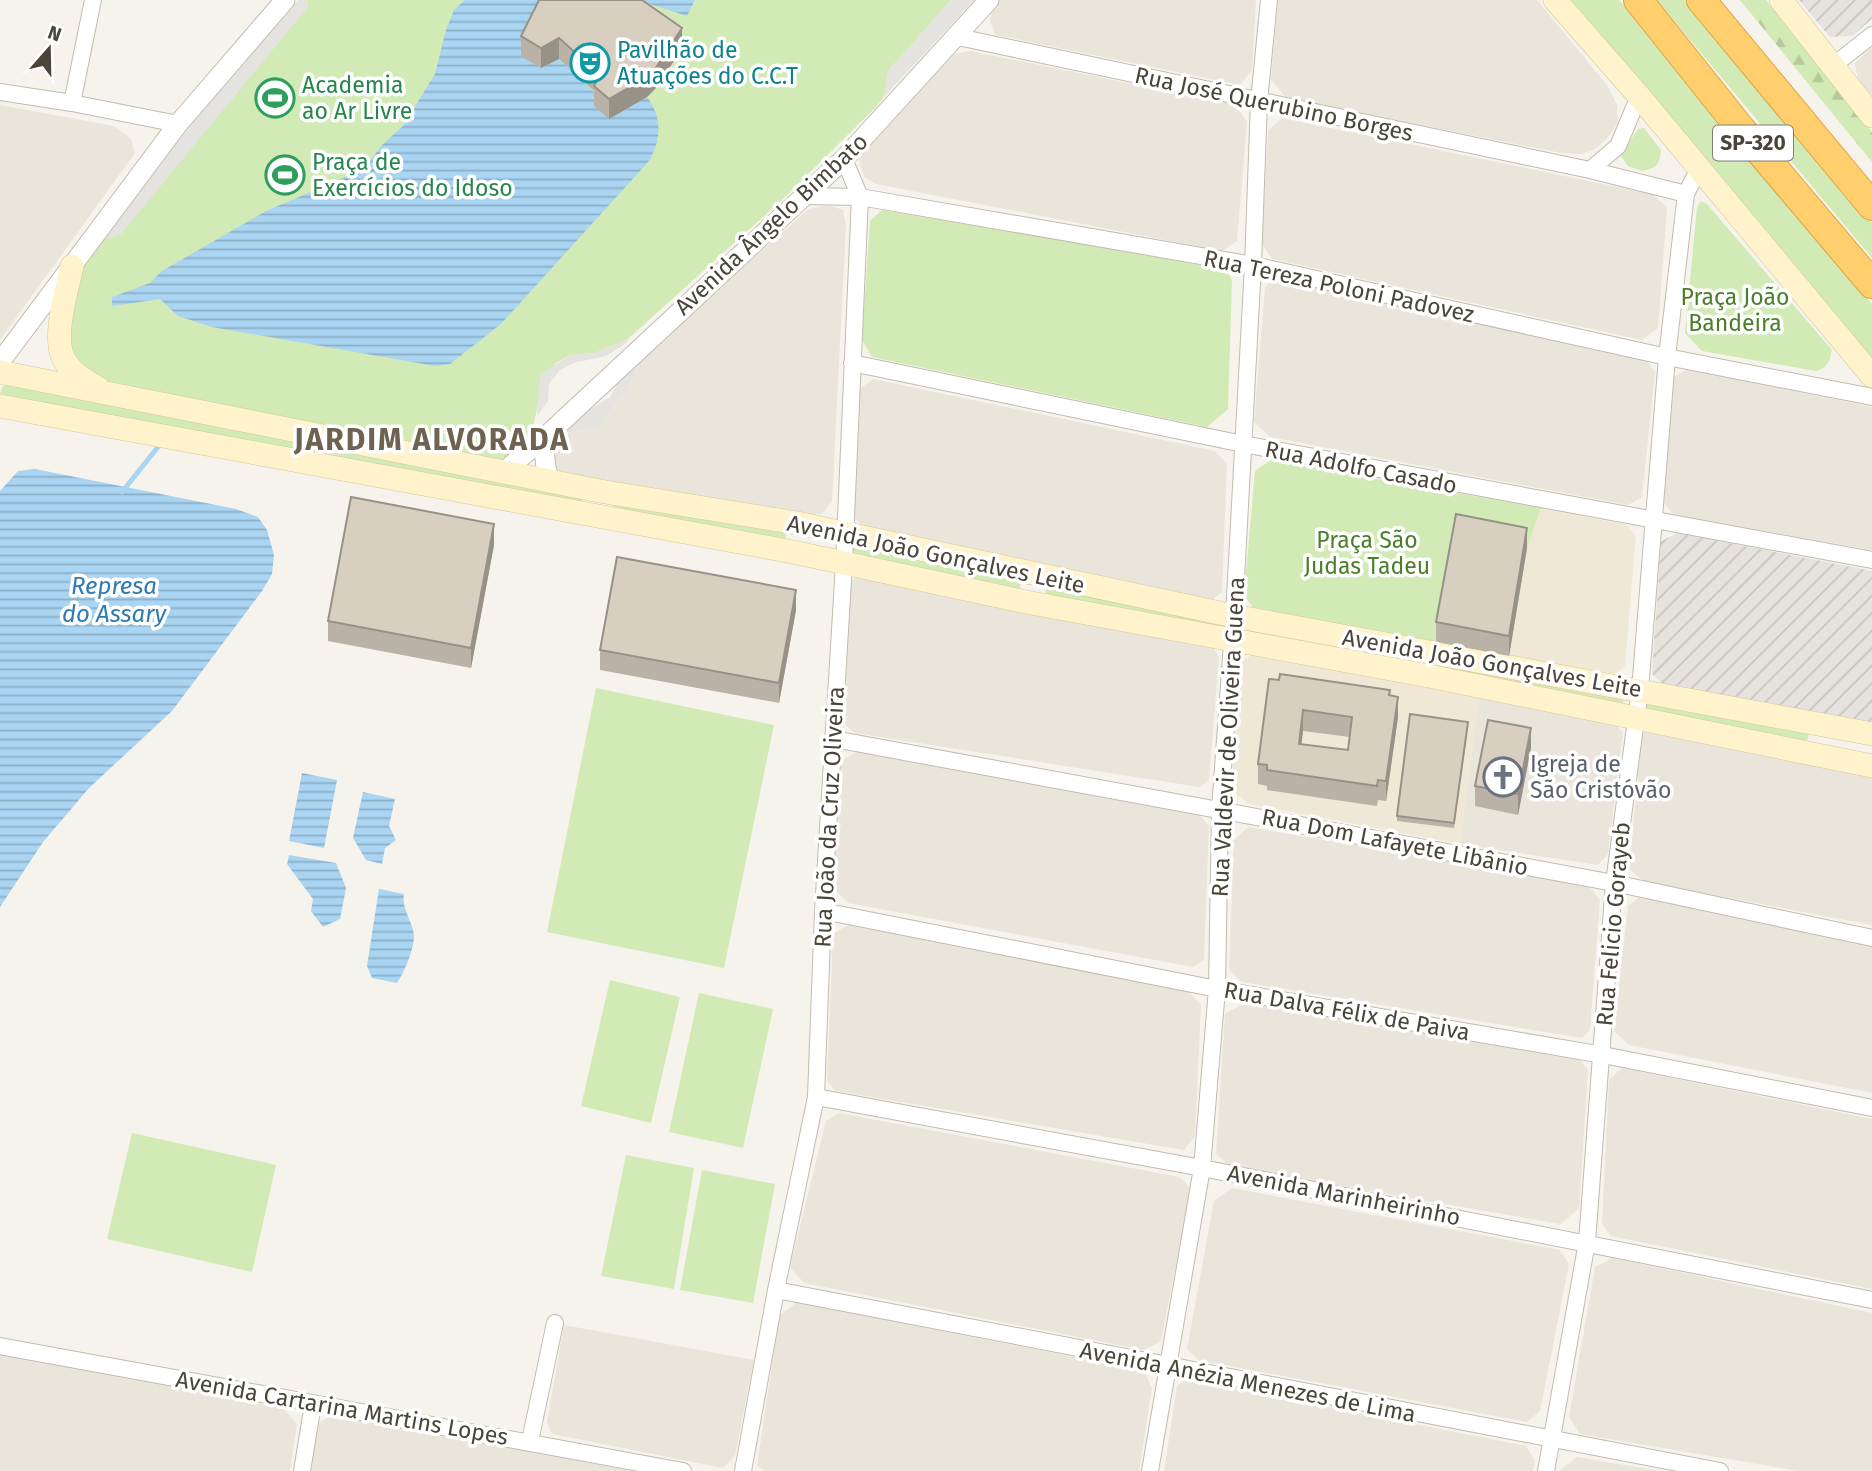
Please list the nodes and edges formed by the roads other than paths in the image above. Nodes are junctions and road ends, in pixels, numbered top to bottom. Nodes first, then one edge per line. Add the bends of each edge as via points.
1 (93, 0) edge
2 (285, 0) edge
3 (989, 0) edge
4 (1269, 0) edge
5 (1555, 0) edge
6 (1638, 0) edge
7 (1701, 0) edge
8 (1781, 0) edge
9 (1872, 36) edge
10 (958, 37) junction
11 (1833, 65) junction
12 (0, 92) edge
13 (1639, 96) junction
14 (1259, 101) junction
15 (72, 103) junction
16 (1872, 116) edge
17 (178, 124) junction
18 (844, 159) junction
19 (1699, 169) junction
20 (1590, 170) junction
21 (1686, 194) junction
22 (803, 196) junction
23 (860, 197) junction
24 (1872, 206) edge
25 (1253, 265) junction
26 (72, 266) junction
27 (1872, 284) edge
28 (1667, 358) junction
29 (0, 362) edge
30 (852, 363) junction
31 (0, 372) edge
32 (1872, 376) edge
33 (106, 394) junction
34 (1872, 397) edge
35 (0, 406) edge
36 (543, 439) junction
37 (1243, 444) junction
38 (503, 472) junction
39 (550, 480) junction
40 (1653, 521) junction
41 (797, 523) junction
42 (845, 533) junction
43 (793, 552) junction
44 (1872, 560) edge
45 (844, 564) junction
46 (1033, 575) junction
47 (1026, 602) junction
48 (1234, 616) junction
49 (1232, 639) junction
50 (1433, 652) junction
51 (1429, 676) junction
52 (1640, 690) junction
53 (1634, 718) junction
54 (1830, 726) junction
55 (1872, 734) edge
56 (834, 739) junction
57 (1824, 754) junction
58 (1872, 766) edge
59 (1220, 809) junction
60 (1614, 883) junction
61 (823, 911) junction
62 (1872, 938) edge
63 (1217, 989) junction
64 (1603, 1055) junction
65 (816, 1097) junction
66 (1872, 1108) edge
67 (1202, 1168) junction
68 (1587, 1242) junction
69 (776, 1290) junction
70 (1872, 1300) edge
71 (555, 1323) dead end
72 (0, 1346) edge
73 (1167, 1366) junction
74 (313, 1404) junction
75 (1552, 1440) junction
76 (530, 1441) junction
77 (302, 1471) edge
78 (683, 1471) edge
79 (743, 1471) edge
80 (1150, 1471) edge
81 (1546, 1471) edge
82 (1720, 1471) edge

1 - 15 street
2 - 17 street
3 - 10 street, Avenida Ângelo Bimbato
4 - 14 street, Rua Valdevir de Oliveira Guena
5 - 13 main road
6 - 27 highway, SP-320
7 - 24 highway, SP-320
8 - 11 main road
9 - 11 street
10 - 14 street, Rua José Querubino Borges
10 - 18 street, Avenida Ângelo Bimbato
11 - 16 main road
12 - 15 street
13 - 19 main road
13 - 20 street via 1618,146
14 - 20 street, Rua José Querubino Borges
14 - 25 street, Rua Valdevir de Oliveira Guena
15 - 17 street
17 - 26 street
18 - 22 street, Avenida Ângelo Bimbato
18 - 23 street, Rua João da Cruz Oliveira
19 - 21 street, Rua Felicio Gorayeb
19 - 32 main road
20 - 21 street, Rua José Querubino Borges
21 - 28 street, Rua Felicio Gorayeb
22 - 23 street, Rua Tereza Poloni Padovez
22 - 36 street, Avenida Ângelo Bimbato
23 - 25 street, Rua Tereza Poloni Padovez
23 - 30 street, Rua João da Cruz Oliveira
25 - 28 street, Rua Tereza Poloni Padovez
25 - 37 street, Rua Valdevir de Oliveira Guena
26 - 29 street
26 - 33 main road via 60,326 62,355 78,377
28 - 34 street, Rua Tereza Poloni Padovez
28 - 40 street, Rua Felicio Gorayeb
30 - 37 street, Rua Adolfo Casado
30 - 42 street, Rua João da Cruz Oliveira
31 - 33 main road, Avenida João Gonçalves Leite
33 - 38 main road, Avenida João Gonçalves Leite
35 - 43 main road, Avenida João Gonçalves Leite
36 - 38 street, Avenida Ângelo Bimbato
36 - 39 street
37 - 40 street, Rua Adolfo Casado
37 - 48 street, Rua Valdevir de Oliveira Guena
38 - 39 main road, Avenida João Gonçalves Leite
39 - 41 main road, Avenida João Gonçalves Leite
40 - 44 street, Rua Adolfo Casado
40 - 52 street, Rua Felicio Gorayeb
41 - 42 main road, Avenida João Gonçalves Leite
41 - 43 main road
42 - 45 street, Rua João da Cruz Oliveira
42 - 46 main road, Avenida João Gonçalves Leite
43 - 45 main road, Avenida João Gonçalves Leite
45 - 47 main road, Avenida João Gonçalves Leite
45 - 56 street, Rua João da Cruz Oliveira
46 - 47 main road
46 - 48 main road, Avenida João Gonçalves Leite
47 - 49 main road, Avenida João Gonçalves Leite
48 - 49 street, Rua Valdevir de Oliveira Guena
48 - 50 main road, Avenida João Gonçalves Leite
49 - 51 main road, Avenida João Gonçalves Leite
49 - 59 street, Rua Valdevir de Oliveira Guena
50 - 51 main road
50 - 52 main road, Avenida João Gonçalves Leite
51 - 53 main road, Avenida João Gonçalves Leite
52 - 53 street, Rua Felicio Gorayeb
52 - 54 main road, Avenida João Gonçalves Leite
53 - 57 main road, Avenida João Gonçalves Leite
53 - 60 street, Rua Felicio Gorayeb
54 - 55 main road, Avenida João Gonçalves Leite
54 - 57 main road
56 - 59 street, Rua Dom Lafayete Libânio
56 - 61 street, Rua João da Cruz Oliveira
57 - 58 main road, Avenida João Gonçalves Leite
59 - 60 street, Rua Dom Lafayete Libânio
59 - 63 street, Rua Valdevir de Oliveira Guena
60 - 62 street, Rua Dom Lafayete Libânio
60 - 64 street, Rua Felicio Gorayeb
61 - 63 street, Rua Dalva Félix de Paiva
61 - 65 street, Rua João da Cruz Oliveira
63 - 64 street, Rua Dalva Félix de Paiva
63 - 67 street, Rua Valdevir de Oliveira Guena
64 - 66 street, Rua Dalva Félix de Paiva
64 - 68 street, Rua Felicio Gorayeb
65 - 67 street, Avenida Marinheirinho
65 - 69 street, Rua João da Cruz Oliveira
67 - 68 street, Avenida Marinheirinho
67 - 73 street, Rua Valdevir de Oliveira Guena
68 - 70 street, Avenida Marinheirinho
68 - 75 street, Rua Felicio Gorayeb
69 - 73 street, Avenida Anézia Menezes de Lima
69 - 79 street, Rua João da Cruz Oliveira
71 - 76 street
72 - 74 street, Avenida Cartarina Martins Lopes
73 - 75 street, Avenida Anézia Menezes de Lima
73 - 80 street, Rua Valdevir de Oliveira Guena
74 - 76 street, Avenida Cartarina Martins Lopes
74 - 77 street
75 - 81 street, Rua Felicio Gorayeb
75 - 82 street, Avenida Anézia Menezes de Lima
76 - 78 street, Avenida Cartarina Martins Lopes

